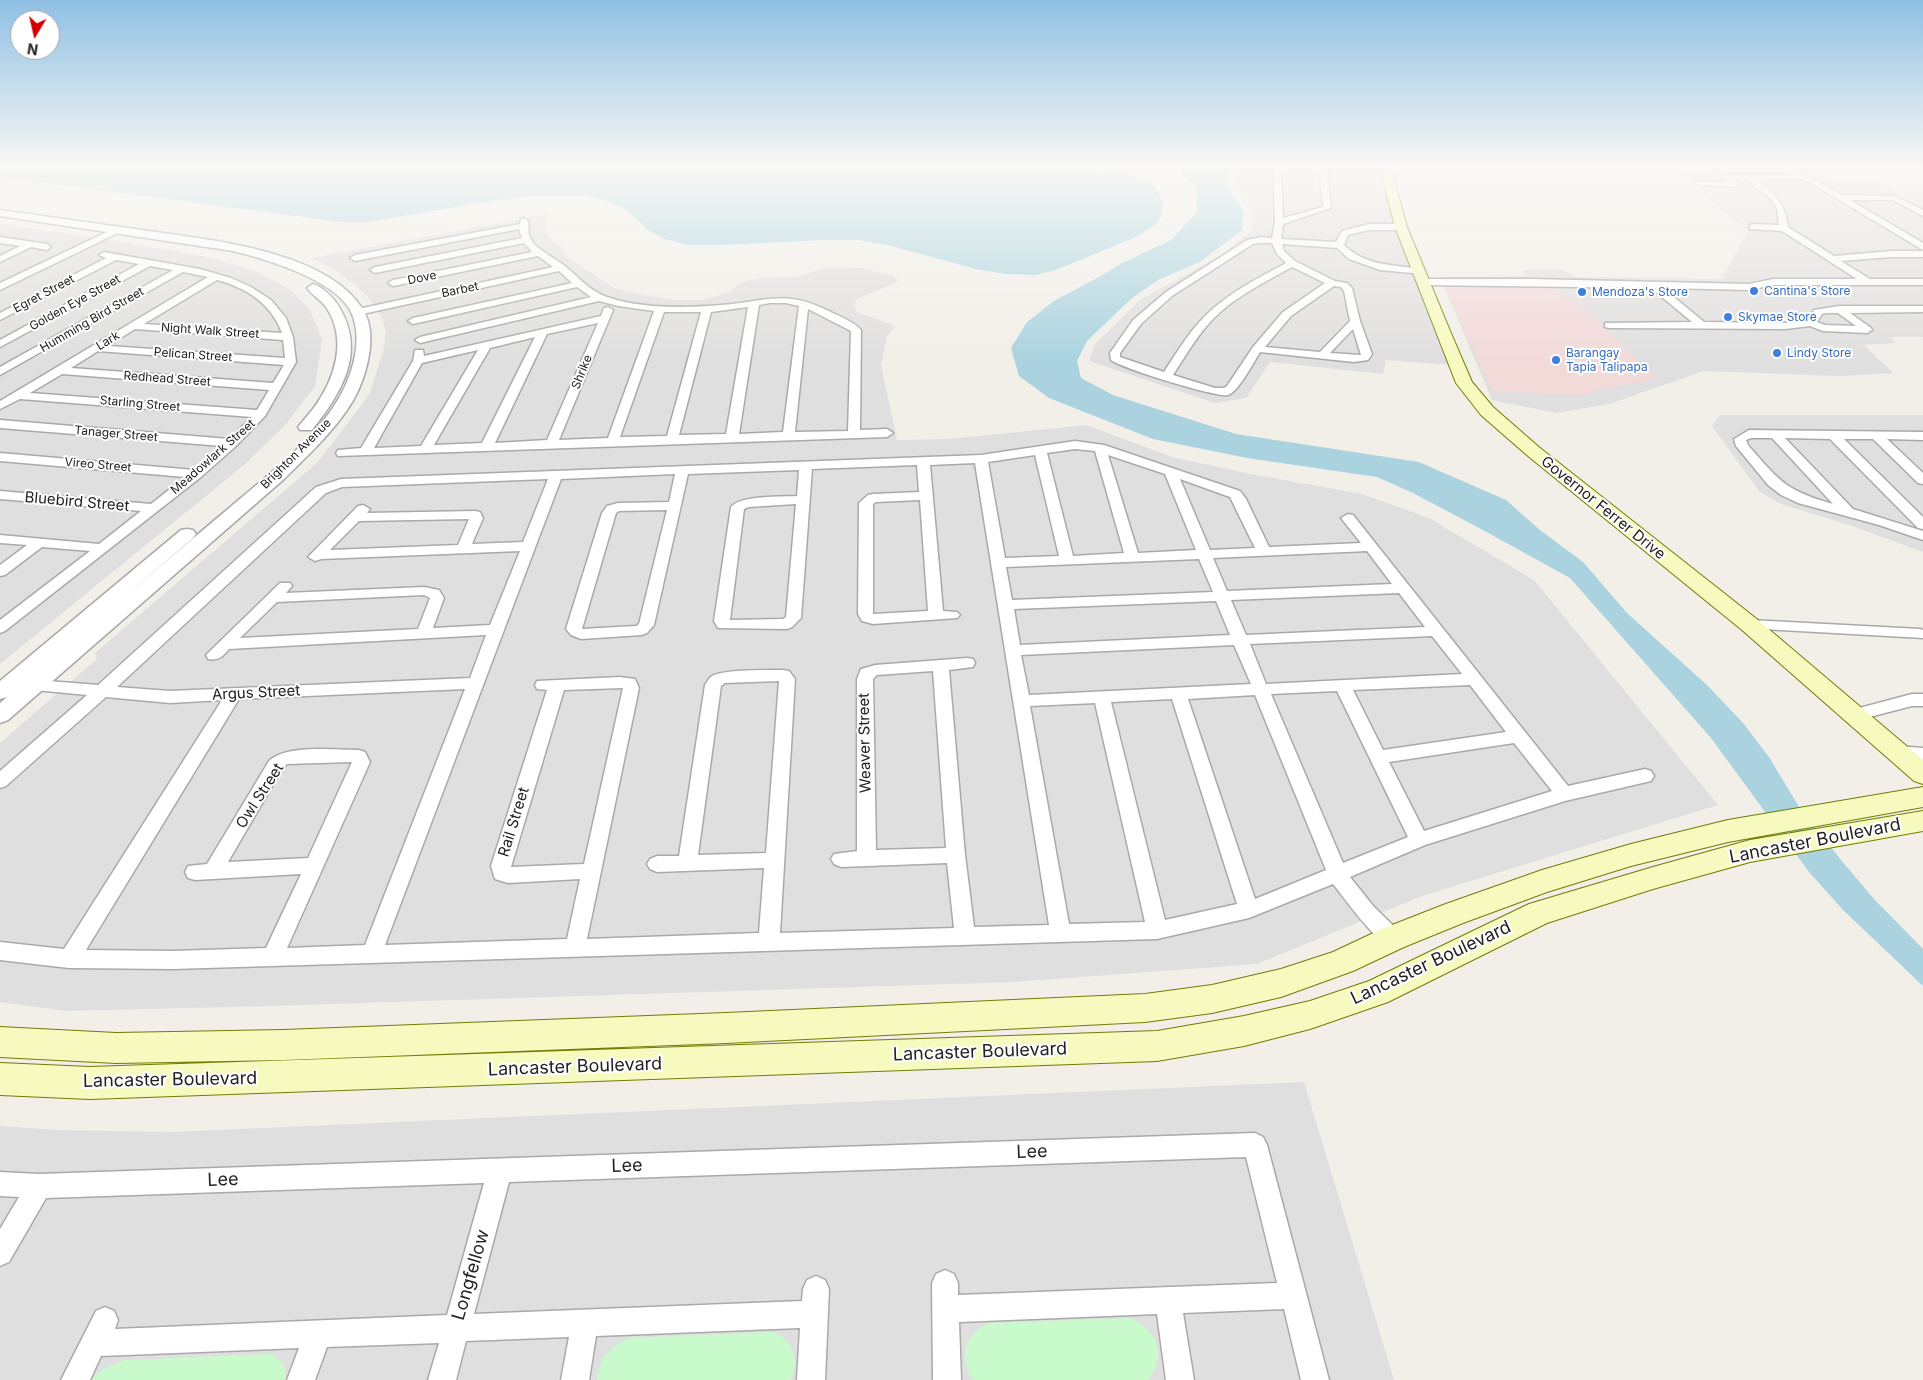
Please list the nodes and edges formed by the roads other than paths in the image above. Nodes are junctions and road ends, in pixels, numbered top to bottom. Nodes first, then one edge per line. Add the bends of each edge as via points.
1 (111, 232) edge
2 (113, 232) edge
3 (114, 232) edge
4 (480, 232) edge
5 (525, 232) edge
6 (1277, 232) edge
7 (1347, 232) edge
8 (1404, 232) edge
9 (1791, 232) edge
10 (1899, 232) edge
11 (0, 240) edge
12 (526, 240) junction
13 (1276, 240) junction
14 (30, 244) junction
15 (1339, 244) junction
16 (47, 247) dead end
17 (1923, 247) edge
18 (539, 253) junction
19 (1923, 254) edge
20 (104, 255) dead end
21 (116, 257) junction
22 (0, 259) edge
23 (1831, 259) junction
24 (150, 262) junction
25 (1292, 263) junction
26 (183, 268) junction
27 (561, 268) junction
28 (375, 270) junction
29 (216, 276) junction
30 (1421, 277) junction
31 (1332, 282) junction
32 (1868, 282) junction
33 (1923, 282) edge
34 (393, 284) junction
35 (579, 284) junction
36 (1654, 285) junction
37 (0, 287) edge
38 (600, 298) junction
39 (405, 302) junction
40 (612, 302) junction
41 (754, 302) junction
42 (804, 304) junction
43 (660, 309) junction
44 (706, 309) junction
45 (1839, 309) junction
46 (1923, 309) edge
47 (358, 312) junction
48 (0, 317) edge
49 (604, 318) junction
50 (1355, 321) junction
51 (1811, 322) junction
52 (1609, 325) dead end
53 (132, 326) junction
54 (1702, 326) junction
55 (543, 332) junction
56 (288, 337) junction
57 (420, 340) junction
58 (0, 344) edge
59 (486, 346) junction
60 (96, 348) junction
61 (1257, 348) junction
62 (1322, 356) junction
63 (418, 361) junction
64 (290, 362) junction
65 (59, 370) junction
66 (0, 372) edge
67 (1166, 376) junction
68 (276, 387) junction
69 (18, 395) junction
70 (0, 406) edge
71 (261, 414) junction
72 (0, 424) edge
73 (854, 433) junction
74 (888, 434) dead end
75 (1775, 434) junction
76 (789, 435) junction
77 (1833, 435) junction
78 (1923, 436) edge
79 (732, 437) junction
80 (1878, 437) junction
81 (672, 439) junction
82 (613, 441) junction
83 (232, 443) junction
84 (552, 443) junction
85 (487, 446) junction
86 (426, 448) junction
87 (1100, 448) junction
88 (366, 451) junction
89 (1040, 451) junction
90 (342, 453) dead end
91 (0, 457) edge
92 (982, 459) junction
93 (923, 461) junction
94 (806, 465) junction
95 (683, 469) junction
96 (197, 474) junction
97 (556, 474) junction
98 (1172, 474) junction
99 (1923, 480) edge
100 (0, 495) edge
101 (926, 496) junction
102 (803, 500) junction
103 (366, 506) dead end
104 (674, 506) junction
105 (153, 508) junction
106 (1848, 512) junction
107 (355, 517) junction
108 (1348, 518) dead end
109 (1923, 525) edge
110 (1923, 536) edge
111 (0, 539) edge
112 (40, 542) junction
113 (528, 546) junction
114 (1371, 547) junction
115 (102, 548) junction
116 (462, 549) junction
117 (1264, 552) junction
118 (1205, 554) junction
119 (1132, 557) junction
120 (1066, 560) junction
121 (998, 563) junction
122 (0, 572) edge
123 (285, 586) dead end
124 (1403, 588) junction
125 (1222, 596) junction
126 (272, 598) junction
127 (1006, 605) junction
128 (952, 615) dead end
129 (936, 616) junction
130 (1750, 625) junction
131 (0, 628) edge
132 (497, 630) junction
133 (1436, 631) junction
134 (424, 633) junction
135 (1920, 634) dead end
136 (1241, 640) junction
137 (228, 644) junction
138 (1013, 650) junction
139 (214, 655) dead end
140 (967, 663) dead end
141 (941, 666) junction
142 (1474, 679) junction
143 (477, 683) junction
144 (35, 685) junction
145 (1343, 686) junction
146 (1261, 690) junction
147 (102, 691) junction
148 (0, 692) edge
149 (234, 694) junction
150 (1178, 694) junction
151 (1102, 697) junction
152 (1923, 700) edge
153 (1022, 701) junction
154 (0, 715) edge
155 (1854, 715) junction
156 (1519, 736) junction
157 (1898, 752) junction
158 (1923, 754) edge
159 (1378, 757) junction
160 (1923, 774) edge
161 (1645, 776) dead end
162 (0, 782) edge
163 (1564, 794) junction
164 (1923, 797) edge
165 (1923, 821) edge
166 (1419, 840) junction
167 (956, 856) junction
168 (867, 858) junction
169 (841, 859) dead end
170 (774, 860) junction
171 (686, 863) junction
172 (657, 864) dead end
173 (315, 866) junction
174 (592, 871) junction
175 (1338, 875) junction
176 (1613, 875) junction
177 (1249, 910) junction
178 (1158, 930) junction
179 (1060, 933) junction
180 (965, 936) junction
181 (1393, 938) junction
182 (768, 942) junction
183 (575, 948) junction
184 (0, 951) edge
185 (371, 954) junction
186 (272, 958) junction
187 (69, 959) junction
188 (0, 1042) edge
189 (0, 1079) edge
190 (500, 1171) junction
191 (0, 1184) edge
192 (39, 1186) junction
193 (0, 1253) edge
194 (1294, 1295) junction
195 (945, 1296) joint
196 (1168, 1300) junction
197 (585, 1324) junction
198 (456, 1329) junction
199 (318, 1334) junction
200 (75, 1380) edge
201 (301, 1380) edge
202 (442, 1380) edge
203 (574, 1380) edge
204 (811, 1380) edge
205 (947, 1380) edge
206 (1180, 1380) edge
207 (1316, 1380) edge

1 - 37 street
2 - 148 street, Brighton Avenue via 224,253 300,279 322,294 337,312 345,339 345,352 334,389 318,413 286,448
3 - 47 street, Brighton Avenue via 233,247 262,254 317,276
4 - 28 street via 351,257
5 - 12 street
6 - 13 street
7 - 15 street
8 - 30 main road, Governor Ferrer Drive
9 - 23 street
10 - 17 street
11 - 14 street
12 - 18 street
12 - 28 street
13 - 15 street
13 - 25 street via 1280,252
13 - 67 street via 1250,242 1169,294 1138,322 1115,358
14 - 16 street
14 - 22 street
15 - 30 street via 1352,257
18 - 27 street
18 - 34 street, Dove
19 - 23 street
20 - 21 street
21 - 24 street
21 - 48 street, Egret Street
23 - 32 street
24 - 26 street
24 - 58 street, Golden Eye Street
25 - 31 street
25 - 67 street via 1217,310
26 - 29 street
26 - 66 street, Humming Bird Street
27 - 35 street
27 - 39 street, Barbet
28 - 34 street
29 - 53 street, Lark
29 - 56 street via 248,289 268,302 281,318
30 - 36 street
30 - 130 main road, Governor Ferrer Drive via 1464,383 1486,411
31 - 50 street via 1344,285 1348,290
31 - 61 street via 1287,314
32 - 33 street
32 - 36 street via 1774,282 1749,287
34 - 39 street
35 - 38 street
35 - 57 street via 411,318
36 - 54 street
38 - 40 street
38 - 57 street
39 - 47 street, Barbet
40 - 43 street
40 - 49 street, Shrike
41 - 42 street via 785,300
41 - 44 street
41 - 79 street
42 - 73 street via 856,330
42 - 76 street
43 - 44 street
43 - 82 street
44 - 81 street
45 - 46 street
45 - 51 street via 1818,312
45 - 51 street via 1867,330 1823,328
47 - 144 street, Brighton Avenue via 362,332 360,363 347,398 324,429 278,475
49 - 55 street
49 - 84 street, Shrike
50 - 62 street
50 - 62 street via 1367,354 1364,358
51 - 54 street via 1785,326
52 - 54 street
53 - 56 street, Night Walk Street
53 - 60 street, Lark
55 - 59 street
55 - 85 street
56 - 64 street
57 - 63 street
59 - 63 street
59 - 86 street
60 - 64 street, Pelican Street
60 - 65 street, Lark
61 - 62 street
61 - 67 street via 1226,392 1214,392
63 - 88 street
64 - 68 street, Meadowlark Street
65 - 68 street, Redhead Street
65 - 69 street, Lark
68 - 71 street, Meadowlark Street
69 - 70 street, Lark
69 - 71 street, Starling Street
71 - 83 street, Meadowlark Street
72 - 83 street, Tanager Street
73 - 74 street
73 - 76 street
75 - 77 street
75 - 106 street
75 - 106 street via 1749,434 1740,439 1754,461 1786,492
76 - 79 street
77 - 80 street
77 - 109 street
78 - 80 street
79 - 81 street
80 - 99 street
81 - 82 street
82 - 84 street
83 - 96 street, Meadowlark Street
84 - 85 street
85 - 86 street
86 - 88 street
87 - 89 street via 1076,445
87 - 98 street
87 - 119 street
88 - 90 street
89 - 92 street
89 - 120 street
91 - 96 street, Vireo Street
92 - 93 street
92 - 121 street
93 - 94 street
93 - 101 street
94 - 95 street
94 - 102 street
95 - 97 street
95 - 104 street
96 - 105 street, Meadowlark Street
97 - 113 street
97 - 147 street via 330,485
98 - 117 street via 1235,494
98 - 118 street
100 - 105 street, Bluebird Street
101 - 129 street
101 - 129 street via 873,498 866,503 865,614 873,620
102 - 102 street via 793,618 787,624 723,625 738,507 747,503
103 - 107 street
104 - 104 street via 646,626 636,631 576,632 574,629 612,509
105 - 115 street, Meadowlark Street
106 - 110 street
107 - 116 street via 475,515
107 - 116 street via 314,557
108 - 114 street
111 - 112 street
112 - 115 street
112 - 122 street
113 - 116 street
113 - 132 street
114 - 117 street
114 - 124 street
115 - 131 street, Meadowlark Street
117 - 118 street
118 - 119 street
118 - 125 street
119 - 120 street
120 - 121 street
121 - 127 street
123 - 126 street
124 - 125 street
124 - 133 street
125 - 127 street
125 - 136 street
126 - 134 street via 434,593 437,598
126 - 137 street
127 - 138 street
128 - 129 street
130 - 135 street
130 - 155 main road, Governor Ferrer Drive
132 - 134 street
132 - 143 street
133 - 136 street
133 - 142 street
134 - 137 street
136 - 138 street
136 - 146 street
137 - 139 street
138 - 153 street
140 - 141 street, Weaver Street
141 - 167 street
141 - 168 street, Weaver Street via 875,670 867,673 864,679
142 - 145 street
142 - 156 street
143 - 149 street, Argus Street
143 - 185 street
144 - 147 street, Argus Street
144 - 154 street, Brighton Avenue
145 - 146 street
145 - 159 street
146 - 150 street
146 - 175 street
147 - 149 street, Argus Street via 170,697
147 - 162 street
149 - 187 street
150 - 151 street
150 - 177 street
151 - 153 street
151 - 178 street
152 - 155 street
153 - 179 street
155 - 157 main road, Governor Ferrer Drive
156 - 159 street
156 - 163 street
157 - 158 street
157 - 160 main road, Governor Ferrer Drive
159 - 166 street
161 - 163 street
163 - 166 street
164 - 176 main road, Lancaster Boulevard via 1728,831
165 - 176 main road, Lancaster Boulevard
166 - 175 street
167 - 168 street
167 - 180 street
168 - 169 street
170 - 171 street
170 - 171 street via 787,678 783,675 725,678 713,685
170 - 182 street
171 - 172 street
173 - 173 street, Owl Street via 204,871 282,759 359,756 361,762
173 - 186 street, Owl Street
174 - 174 street, Rail Street via 508,875 500,866 550,685 629,683 631,688
174 - 183 street, Rail Street
175 - 177 street
175 - 181 street via 1367,913
176 - 181 main road, Lancaster Boulevard via 1542,882
176 - 189 main road, Lancaster Boulevard via 1377,992 1310,1015 1157,1046 244,1079 90,1083
177 - 178 street
178 - 179 street
179 - 180 street
180 - 182 street
181 - 188 main road, Lancaster Boulevard via 1342,962 1281,983 1212,999 1145,1008 284,1045 116,1048
182 - 183 street
183 - 185 street
184 - 187 street
185 - 186 street
186 - 187 street
190 - 192 street, Lee
190 - 194 street, Lee via 1255,1144
190 - 198 street, Longfellow
191 - 192 street, Lee
192 - 193 street
194 - 196 street
194 - 207 street
195 - 196 street
195 - 205 street
196 - 206 street
197 - 198 street
197 - 203 street
197 - 204 street via 815,1301
198 - 199 street
198 - 202 street, Longfellow
199 - 200 street via 99,1331
199 - 201 street

